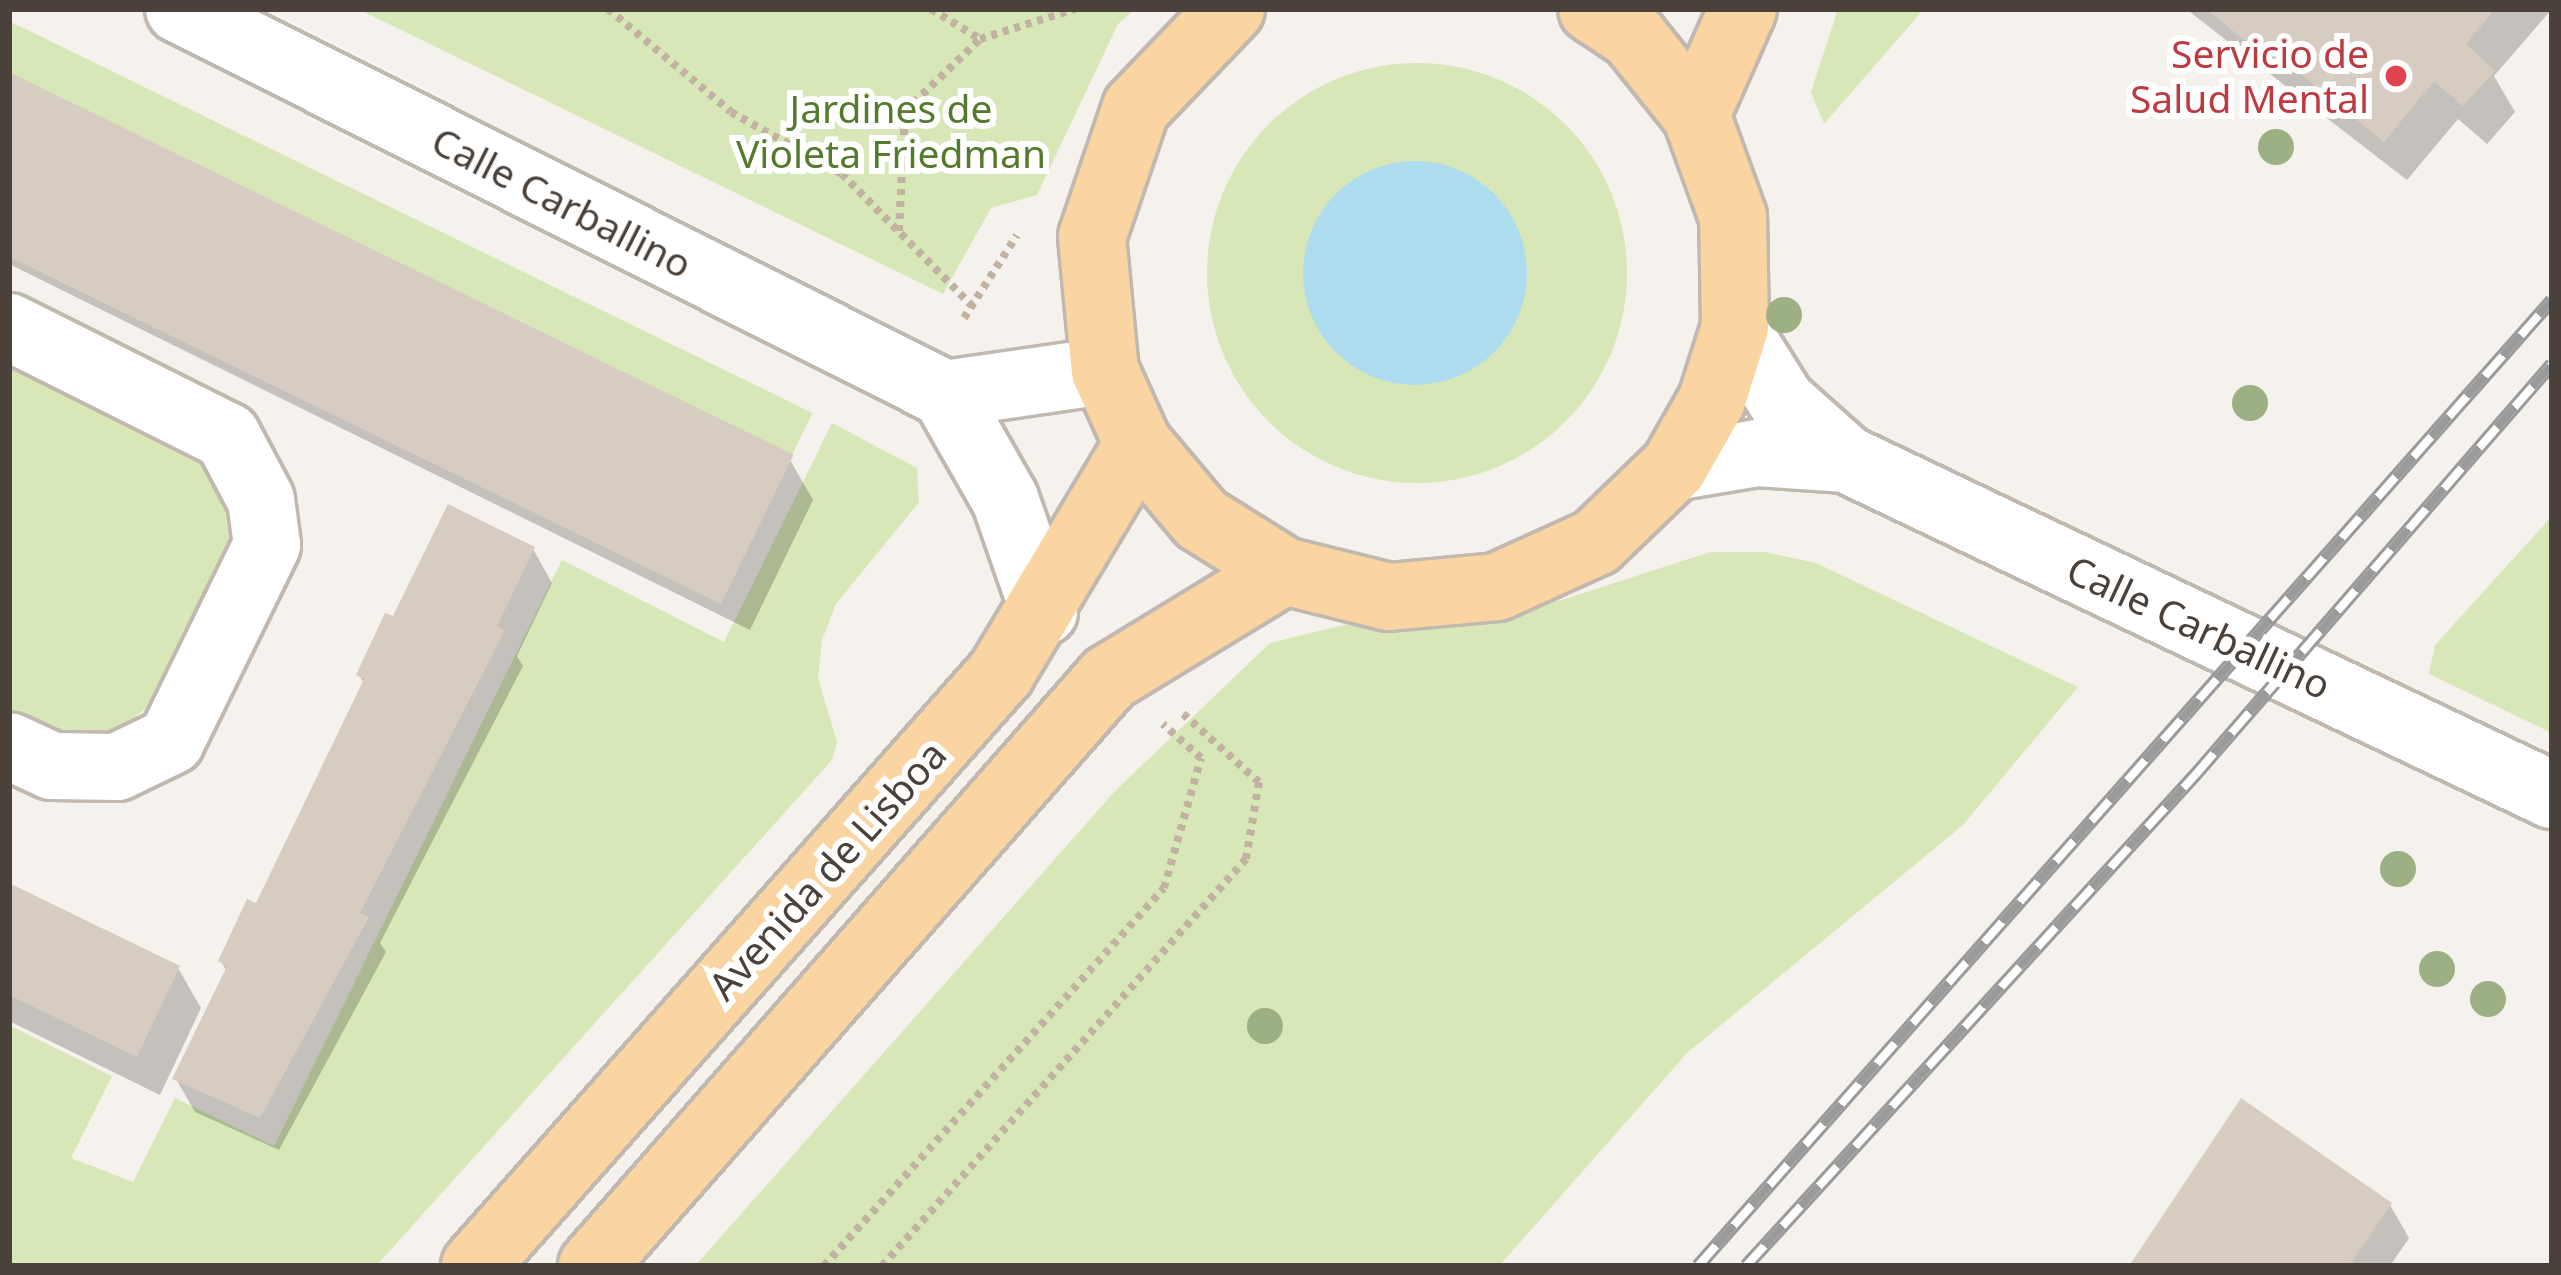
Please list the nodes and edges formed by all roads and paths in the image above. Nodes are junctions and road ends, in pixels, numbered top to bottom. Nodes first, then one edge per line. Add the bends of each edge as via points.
1 (179, 9) edge
2 (608, 9) edge
3 (931, 9) edge
4 (1075, 9) edge
5 (1232, 9) edge
6 (1592, 9) edge
7 (1743, 9) edge
8 (980, 39) junction
9 (1696, 115) junction
10 (898, 231) junction
11 (984, 318) dead end
12 (9, 327) edge
13 (1735, 327) junction
14 (1105, 371) junction
15 (945, 394) junction
16 (1138, 444) junction
17 (1846, 459) junction
18 (1674, 467) junction
19 (1284, 571) junction
20 (1044, 611) junction
21 (1138, 689) junction
22 (9, 746) edge
23 (2552, 795) edge
24 (475, 1266) edge
25 (592, 1266) edge
26 (824, 1266) edge
27 (882, 1266) edge

1 - 15 street, Calle Carballino
2 - 10 path via 731,112 842,173
3 - 8 path
4 - 8 path
5 - 14 main road via 1136,108 1092,237
6 - 9 main road via 1633,36
7 - 9 main road
8 - 10 path via 905,111
9 - 13 main road via 1733,217
10 - 11 path
12 - 22 street via 226,436 261,500 267,545 171,741 117,767 52,766
13 - 17 street, Calle Carballino via 1781,402
13 - 18 main road via 1712,400
14 - 15 street
14 - 16 main road
15 - 20 street via 1005,499
16 - 19 main road via 1201,519
16 - 20 main road, Avenida de Lisboa
17 - 18 street, Calle Carballino via 1758,453
17 - 23 street, Calle Carballino
18 - 19 main road via 1596,542 1497,587 1390,597
19 - 21 main road
20 - 24 main road, Avenida de Lisboa via 1001,673
21 - 25 main road
21 - 26 path via 1201,758 1164,888
21 - 27 path via 1259,782 1246,860

